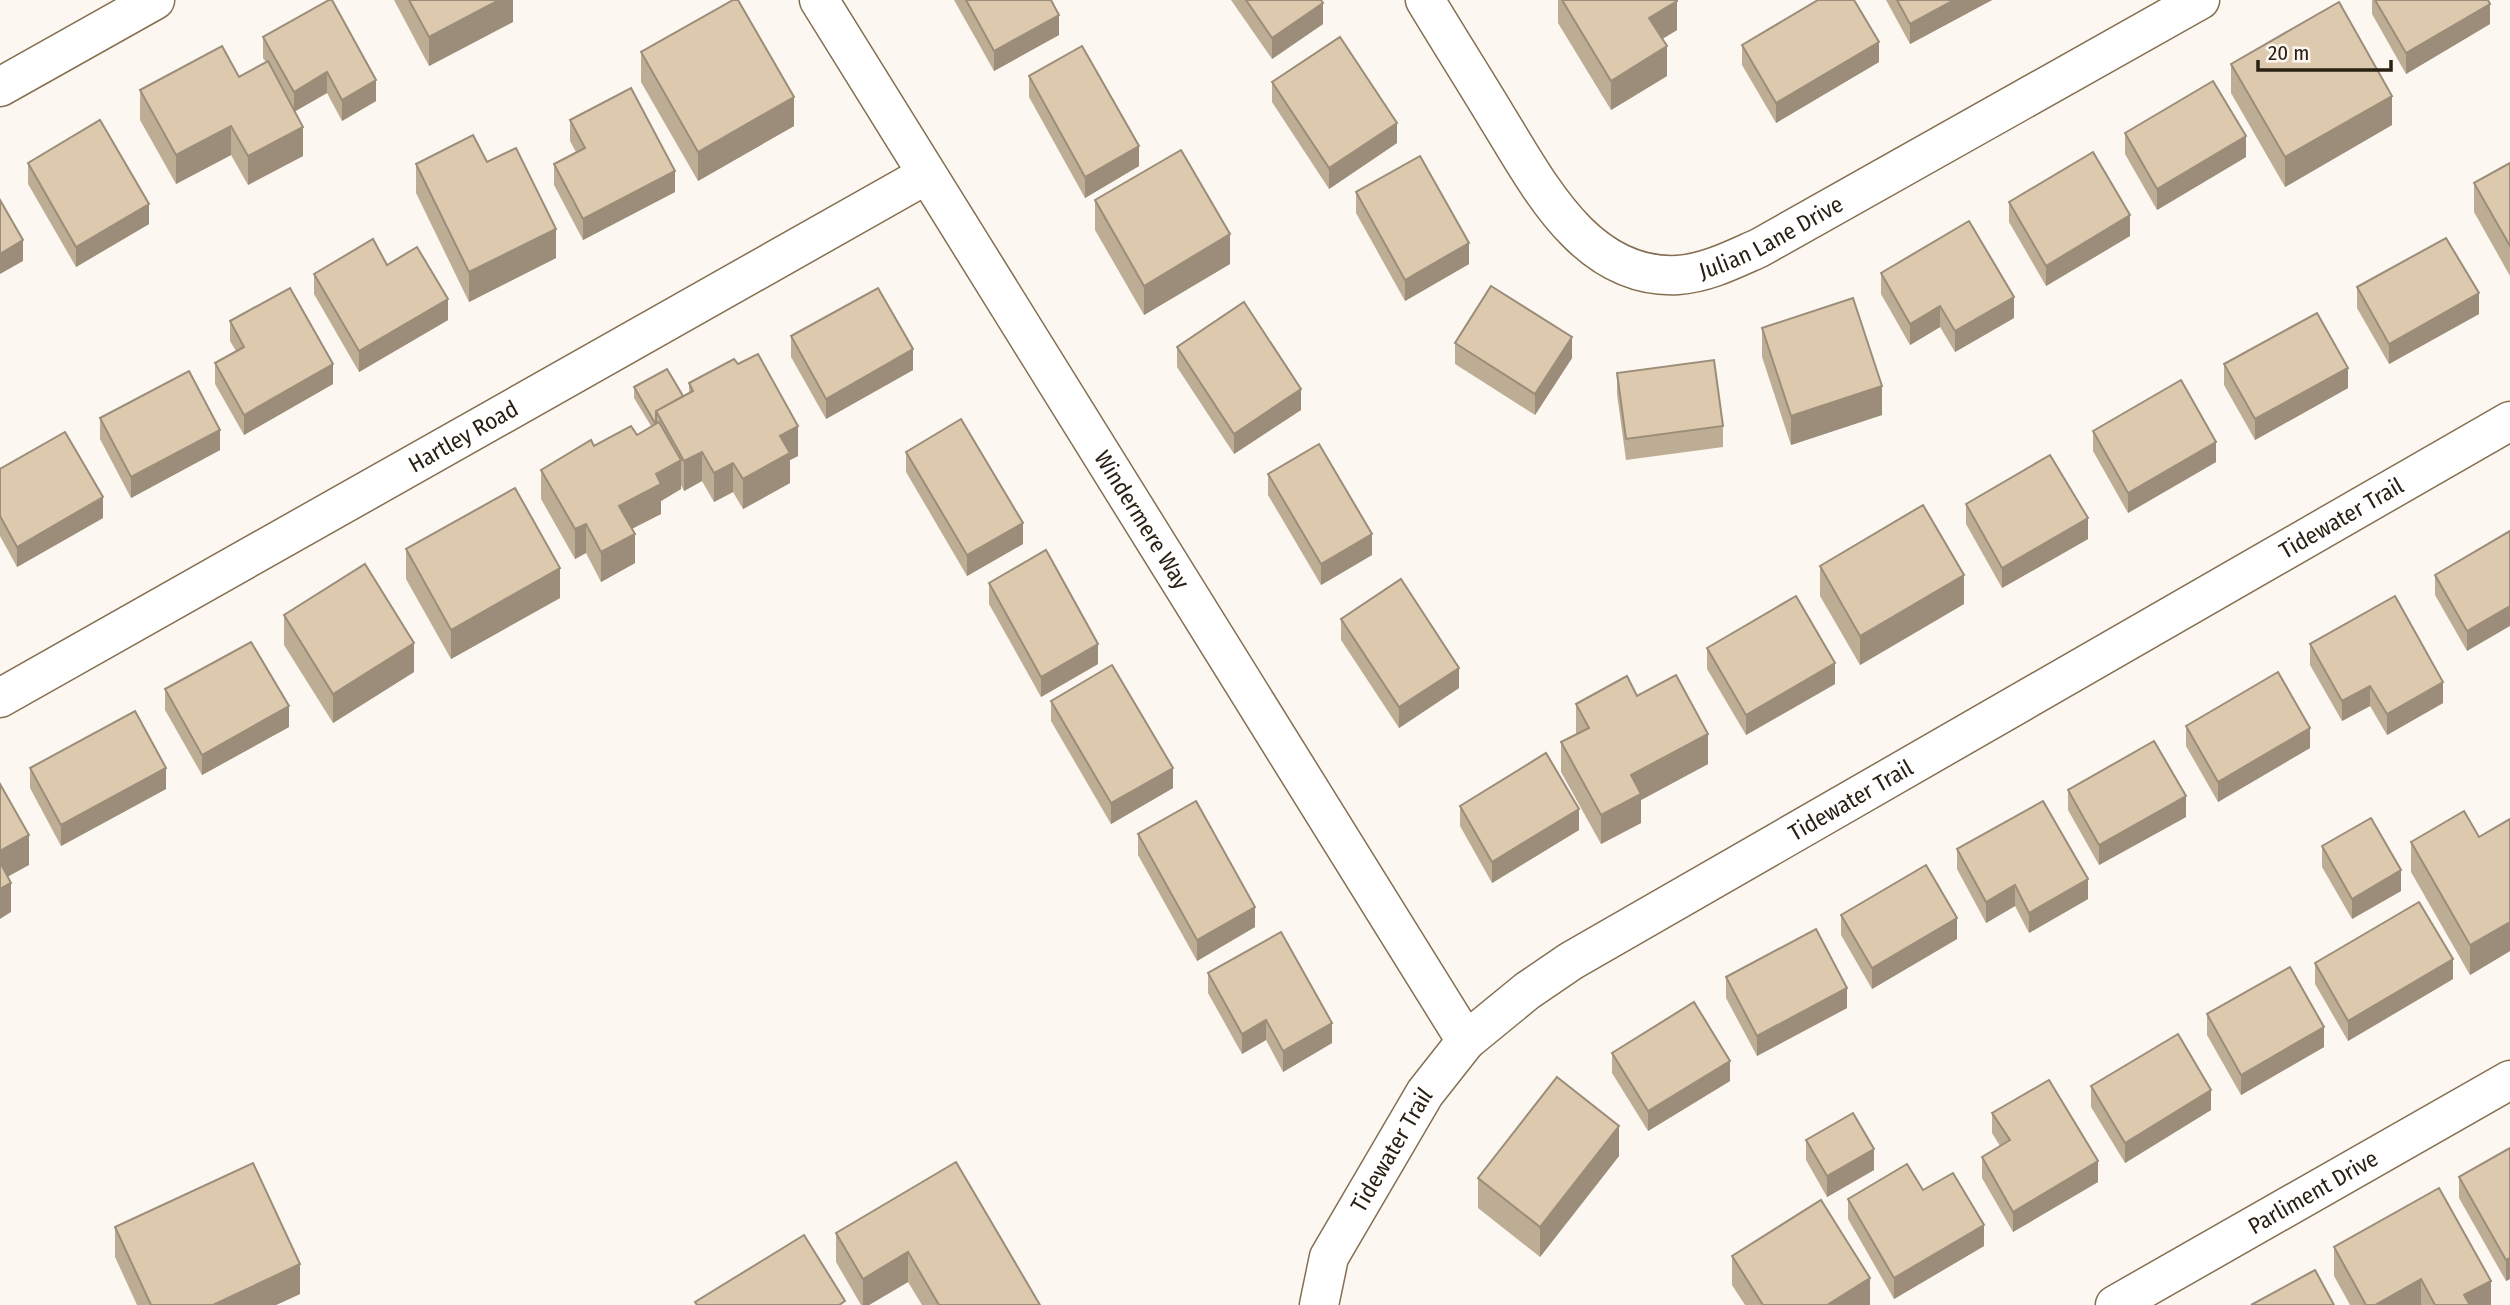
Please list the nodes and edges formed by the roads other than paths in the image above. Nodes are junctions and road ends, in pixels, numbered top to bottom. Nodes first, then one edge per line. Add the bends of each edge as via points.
1 (155, 0) edge
2 (819, 0) edge
3 (1424, 0) edge
4 (2200, 0) edge
5 (0, 88) edge
6 (926, 175) junction
7 (2510, 421) edge
8 (0, 698) edge
9 (1466, 1041) junction
10 (2510, 1080) edge
11 (1319, 1305) edge
12 (2115, 1305) edge

1 - 5 street
2 - 6 street, Windermere Way
3 - 4 street, Julian Lane Drive via 1560,215 1598,251 1619,262 1653,273 1679,275 1713,268 1759,248
6 - 8 street, Hartley Road
6 - 9 street, Windermere Way
7 - 9 street, Tidewater Trail via 1571,961
9 - 11 street, Tidewater Trail via 1425,1093 1329,1257
10 - 12 street, Parliment Drive

